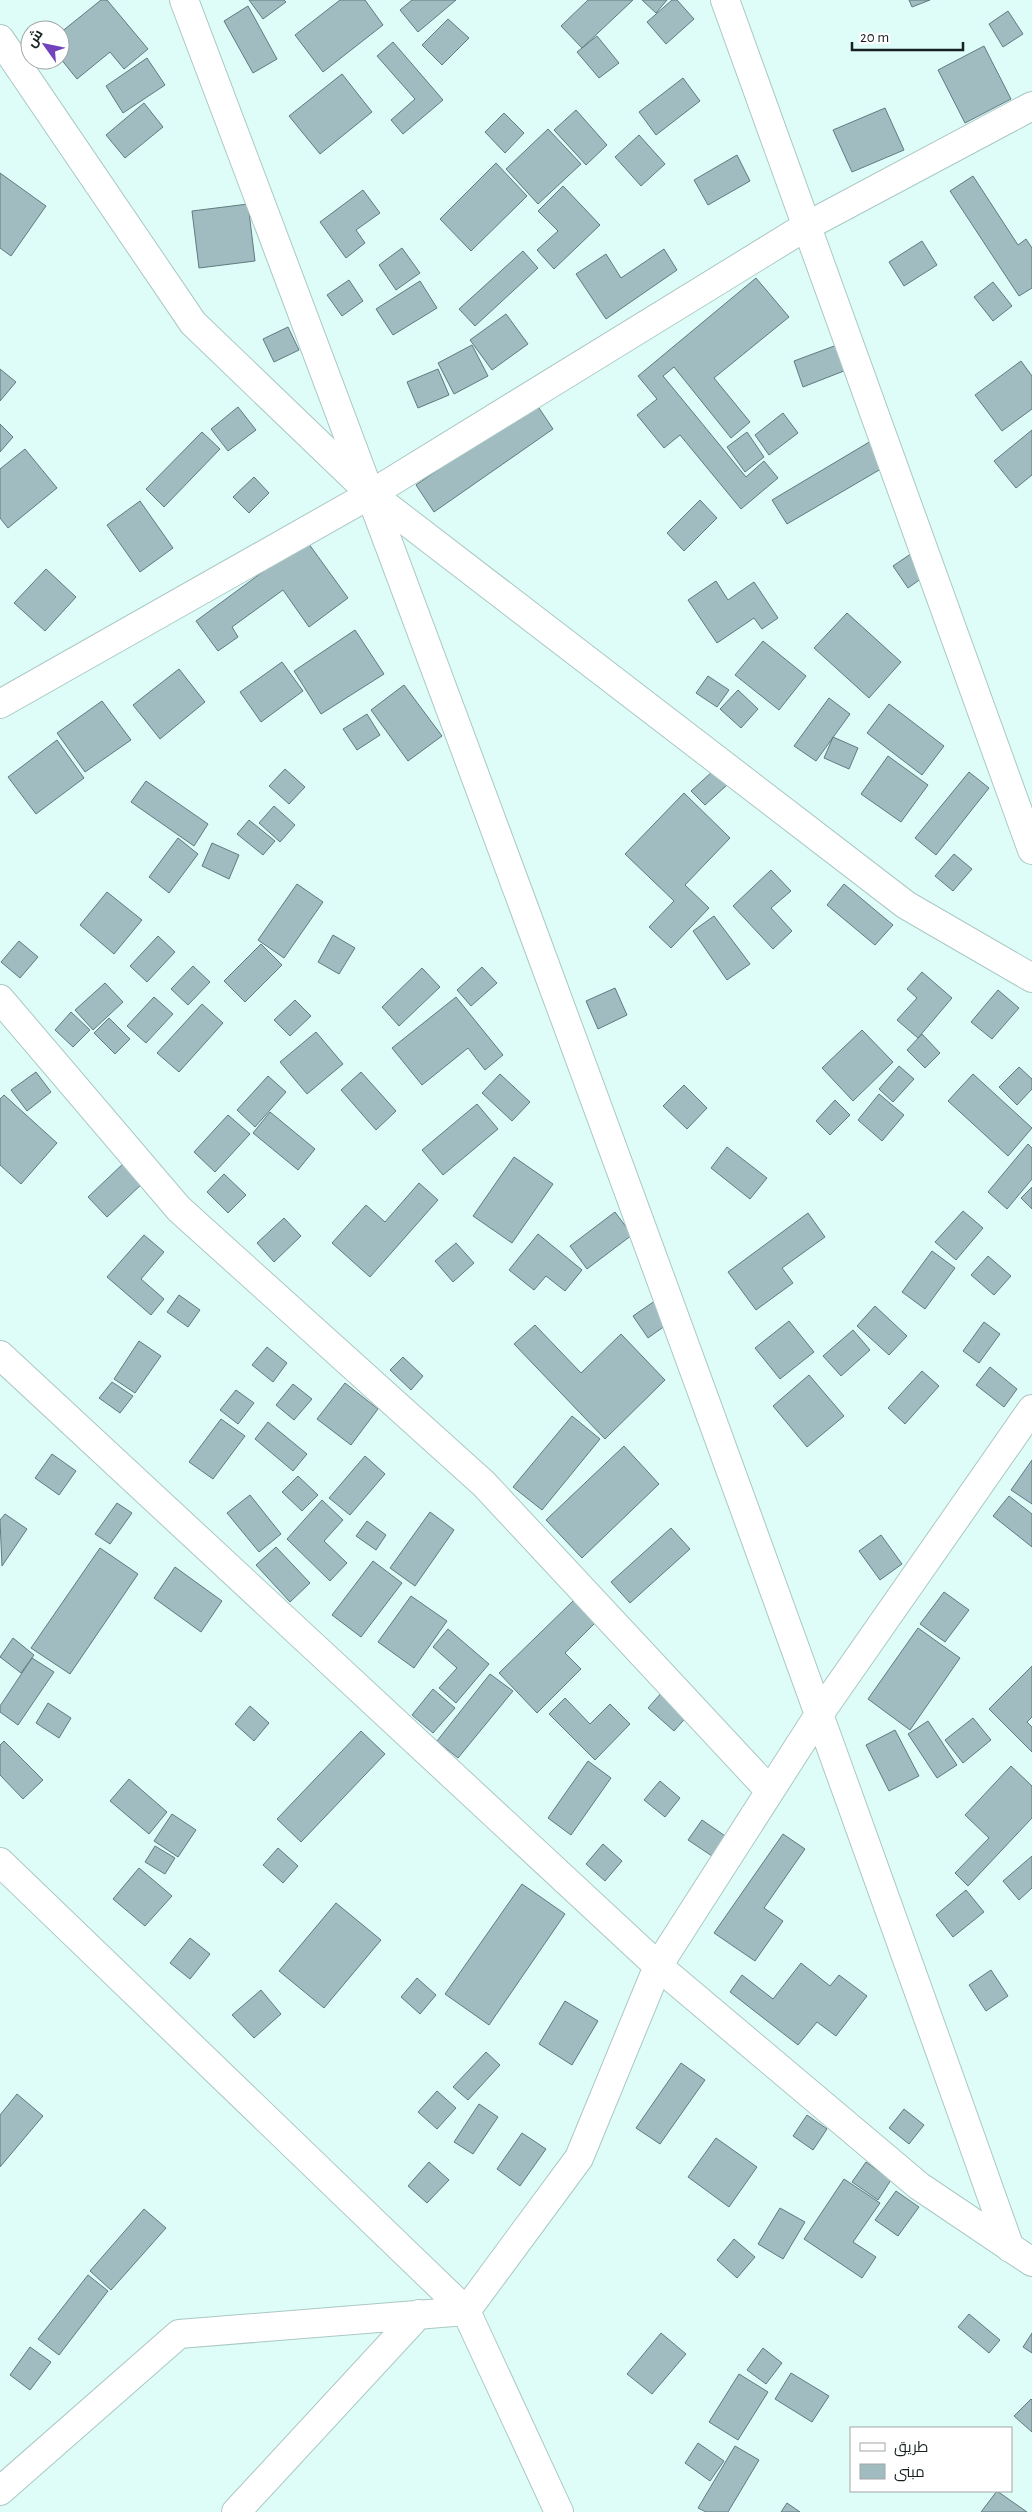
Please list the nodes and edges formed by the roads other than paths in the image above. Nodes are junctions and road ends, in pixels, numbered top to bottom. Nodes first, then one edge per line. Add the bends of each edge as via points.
1 (184, 0) edge
2 (725, 0) edge
3 (0, 40) edge
4 (1032, 106) edge
5 (805, 226) junction
6 (371, 494) junction
7 (0, 704) edge
8 (1032, 850) edge
9 (1032, 978) edge
10 (0, 999) edge
11 (0, 1355) edge
12 (1032, 1409) edge
13 (820, 1713) junction
14 (770, 1791) junction
15 (0, 1862) edge
16 (658, 1966) junction
17 (1021, 2255) edge
18 (466, 2310) junction
19 (419, 2314) junction
20 (0, 2491) edge
21 (236, 2512) edge
22 (559, 2512) edge

1 - 6 street
2 - 5 street
3 - 6 street via 193,324
4 - 5 street
5 - 6 street
5 - 8 street
6 - 7 street
6 - 9 street via 906,905
6 - 13 street
10 - 14 street via 179,1209 484,1484
11 - 16 street
12 - 13 street
13 - 14 street
13 - 17 street
14 - 16 street
15 - 18 street
16 - 17 street via 919,2186
16 - 18 street via 578,2158
18 - 19 street
18 - 22 street
19 - 20 street via 179,2334
19 - 21 street

